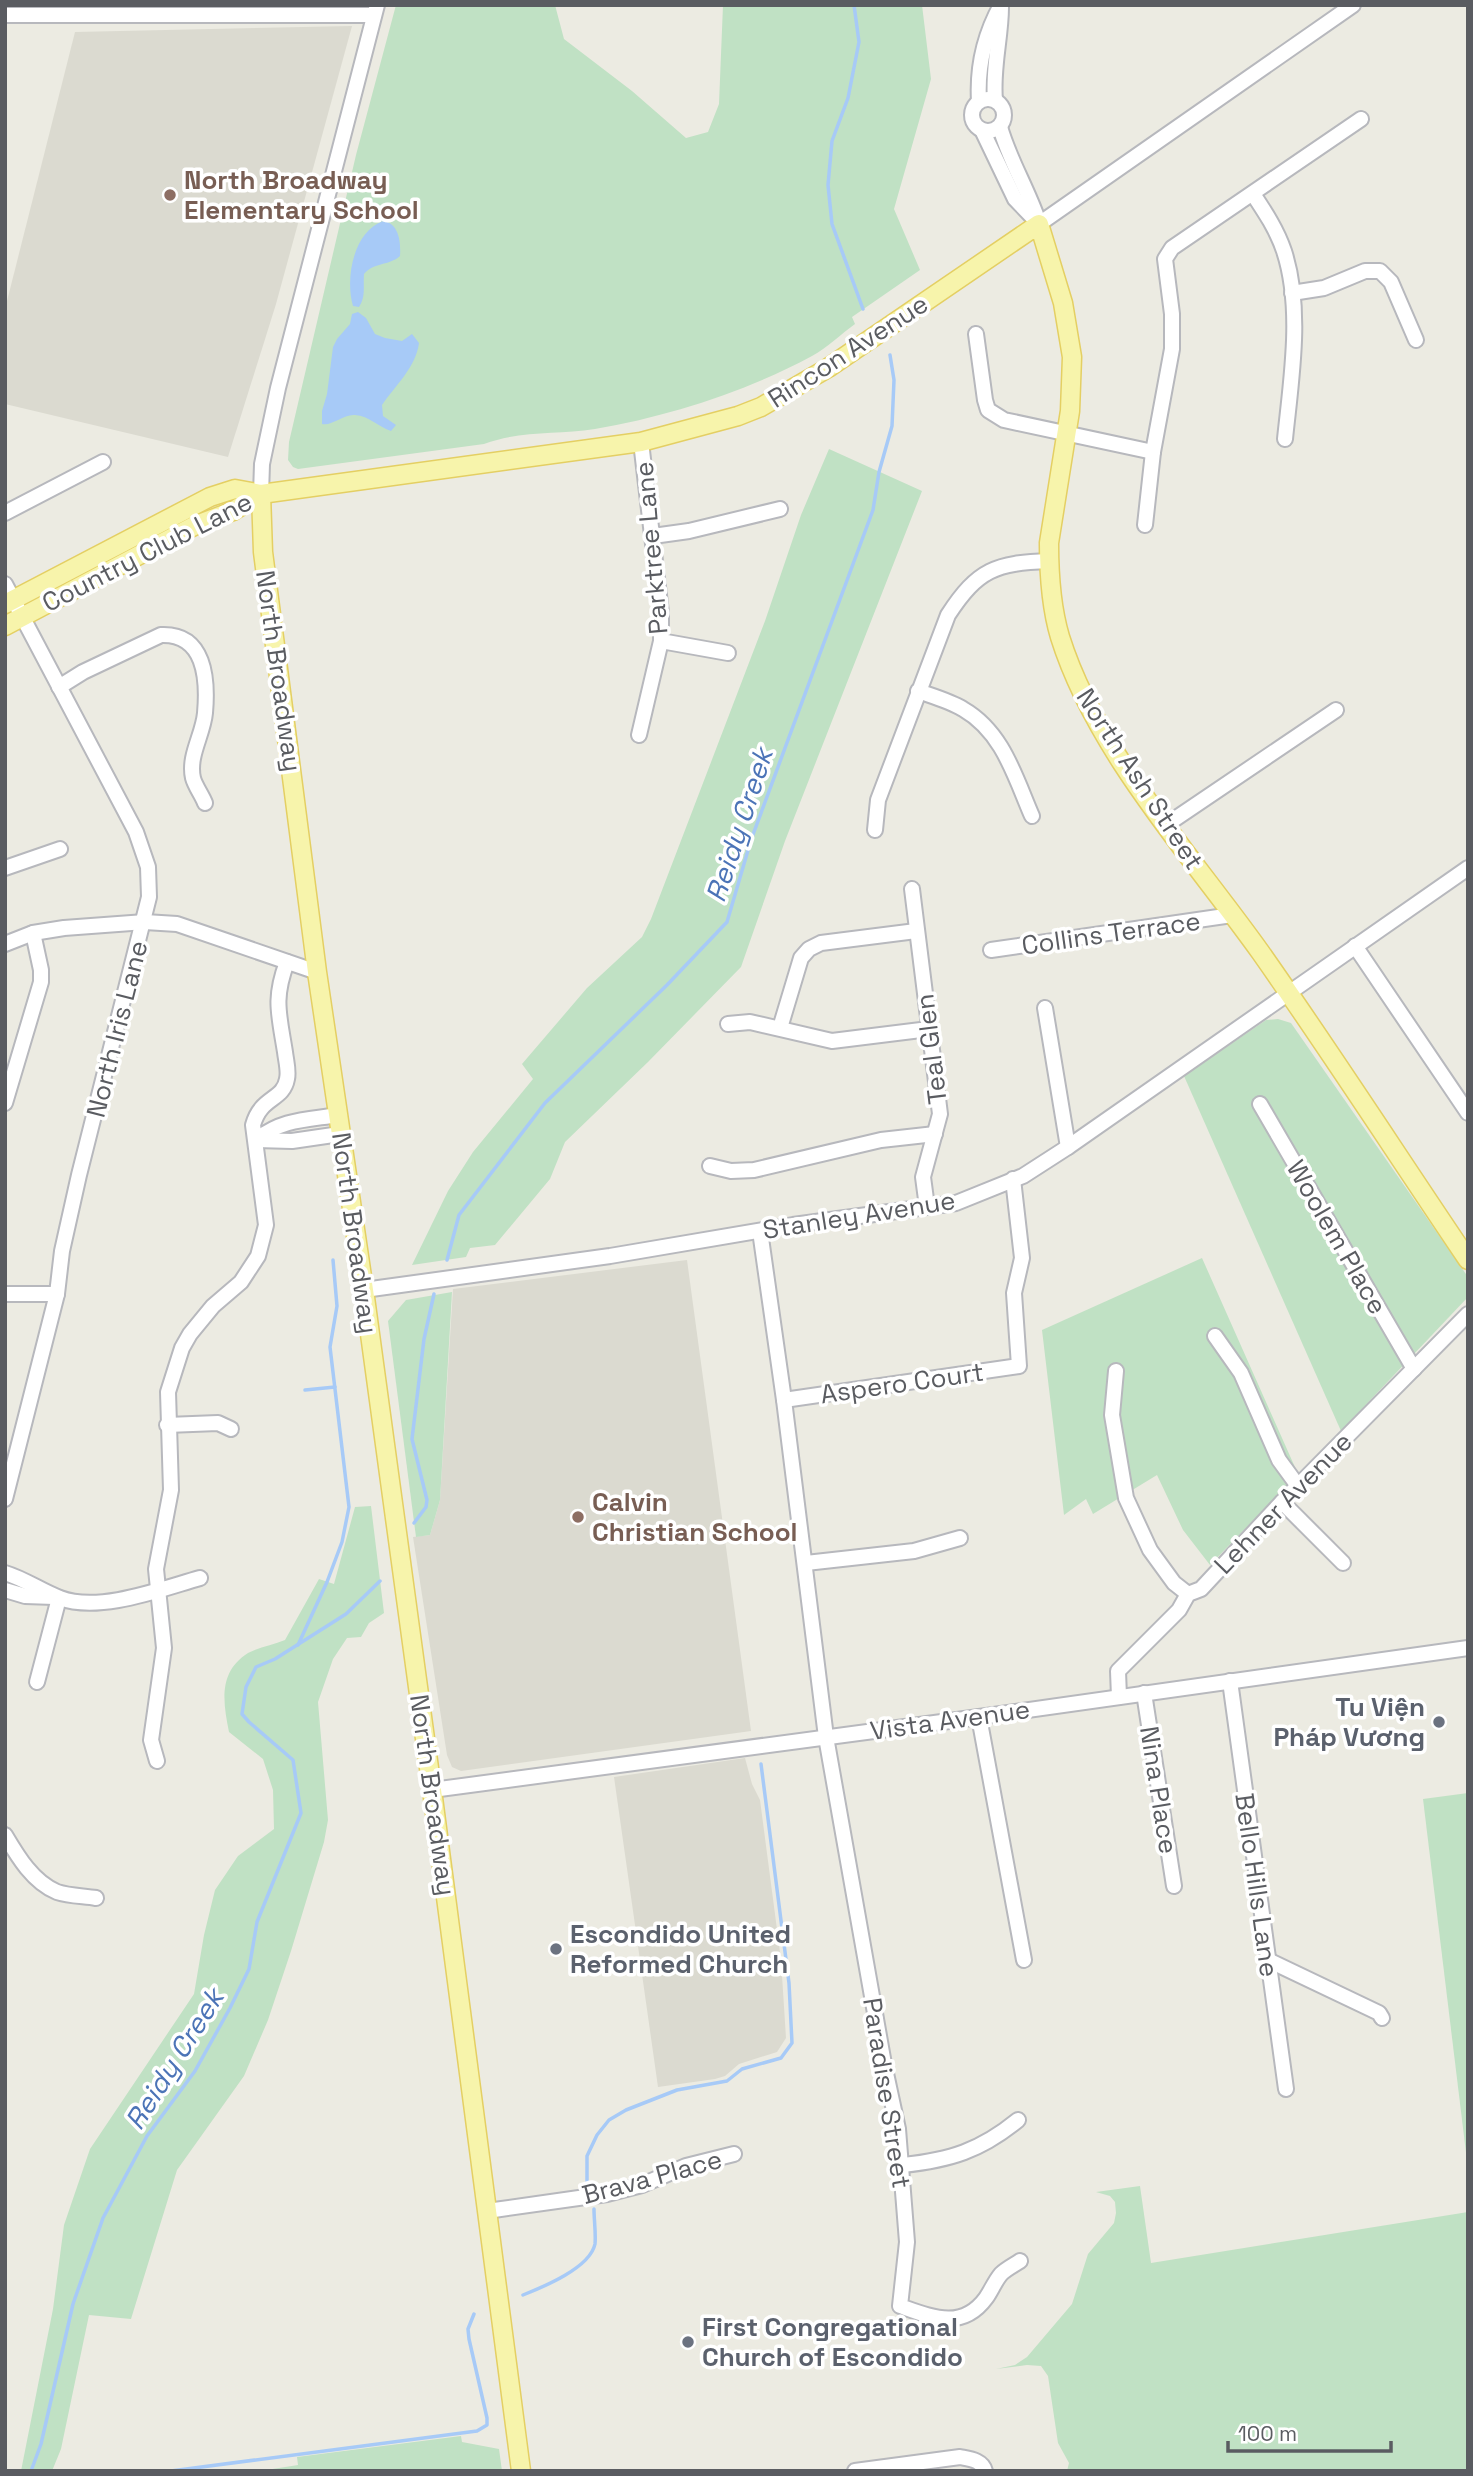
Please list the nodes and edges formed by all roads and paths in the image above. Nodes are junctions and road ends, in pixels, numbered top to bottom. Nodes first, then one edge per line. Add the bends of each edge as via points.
1 (1353, 5) edge
2 (167, 10) edge
3 (375, 10) edge
4 (5, 15) edge
5 (995, 100) junction
6 (979, 102) junction
7 (1361, 119) dead end
8 (1000, 127) junction
9 (982, 130) junction
10 (1253, 194) junction
11 (1039, 224) junction
12 (1292, 293) junction
13 (976, 334) dead end
14 (1416, 340) dead end
15 (1065, 433) junction
16 (1285, 439) dead end
17 (641, 442) junction
18 (1153, 452) junction
19 (103, 462) dead end
20 (261, 494) junction
21 (780, 509) dead end
22 (5, 513) edge
23 (1145, 525) dead end
24 (653, 536) junction
25 (1049, 561) junction
26 (8, 596) edge
27 (22, 617) junction
28 (5, 626) edge
29 (661, 641) junction
30 (728, 653) dead end
31 (59, 687) junction
32 (918, 691) junction
33 (1336, 710) dead end
34 (639, 735) dead end
35 (205, 803) dead end
36 (1032, 816) dead end
37 (1166, 825) junction
38 (875, 830) dead end
39 (60, 849) dead end
40 (5, 868) edge
41 (1468, 868) edge
42 (912, 889) dead end
43 (1232, 915) junction
44 (145, 922) junction
45 (916, 931) junction
46 (33, 933) junction
47 (5, 944) edge
48 (1355, 946) junction
49 (991, 950) dead end
50 (287, 962) junction
51 (317, 972) junction
52 (1287, 993) junction
53 (1045, 1008) dead end
54 (728, 1024) dead end
55 (780, 1028) junction
56 (929, 1029) junction
57 (5, 1103) edge
58 (1259, 1104) dead end
59 (1468, 1113) edge
60 (338, 1115) junction
61 (340, 1134) junction
62 (935, 1134) junction
63 (256, 1140) junction
64 (1068, 1147) junction
65 (710, 1166) dead end
66 (1013, 1179) junction
67 (927, 1207) junction
68 (760, 1231) junction
69 (1468, 1260) edge
70 (364, 1290) junction
71 (5, 1294) edge
72 (57, 1294) junction
73 (1468, 1314) edge
74 (1215, 1336) dead end
75 (1414, 1369) junction
76 (1116, 1371) dead end
77 (785, 1400) junction
78 (167, 1425) junction
79 (231, 1429) dead end
80 (1298, 1486) junction
81 (5, 1499) edge
82 (1282, 1502) junction
83 (960, 1538) dead end
84 (806, 1563) junction
85 (1343, 1563) dead end
86 (5, 1573) edge
87 (200, 1577) dead end
88 (5, 1590) edge
89 (158, 1590) junction
90 (1188, 1594) junction
91 (59, 1598) junction
92 (1468, 1648) edge
93 (1230, 1681) junction
94 (37, 1682) dead end
95 (1144, 1693) junction
96 (1119, 1697) junction
97 (979, 1717) junction
98 (826, 1737) junction
99 (157, 1761) dead end
100 (432, 1790) junction
101 (5, 1835) edge
102 (1174, 1886) dead end
103 (96, 1898) dead end
104 (1024, 1960) dead end
105 (1268, 1960) junction
106 (1382, 2018) dead end
107 (1286, 2088) dead end
108 (1018, 2120) dead end
109 (734, 2154) dead end
110 (903, 2165) junction
111 (486, 2211) junction
112 (1020, 2261) dead end
113 (521, 2471) edge
114 (855, 2471) edge
115 (985, 2471) edge

1 - 11 street, Rincon Avenue
2 - 3 street
2 - 4 street
3 - 20 street, North Broadway via 278,388 262,464
5 - 6 street
5 - 6 street via 1001,5 986,38
5 - 8 street via 1005,112
6 - 9 street via 972,114 974,124
7 - 10 street
8 - 9 street
8 - 11 street
9 - 11 street via 1014,199
10 - 12 street via 1284,250
10 - 18 street via 1172,248 1165,259 1172,349
11 - 15 main road, North Ash Street via 1063,303 1072,357
11 - 17 main road, Rincon Avenue via 828,369 761,407
12 - 14 street via 1324,288 1365,271 1380,271 1391,282
12 - 16 street via 1294,352
13 - 15 street via 988,410 1004,420
15 - 18 street
15 - 25 main road, North Ash Street
17 - 20 main road, Rincon Avenue
17 - 24 street, Parktree Lane
18 - 23 street
19 - 22 street
20 - 26 main road, Country Club Lane via 235,489 210,497
20 - 27 main road, Country Club Lane
20 - 51 main road, North Broadway via 263,552
21 - 24 street
24 - 29 street, Parktree Lane
25 - 32 street via 1019,562 992,570 965,589 948,615
25 - 37 main road, North Ash Street via 1053,605 1074,675 1098,723
26 - 27 street, North Iris Lane
27 - 28 main road, Country Club Lane
27 - 31 street, North Iris Lane
29 - 30 street
29 - 34 street, Parktree Lane
31 - 35 street via 161,635 174,634 188,641 198,653 205,676 205,715 193,759 193,779
31 - 44 street, North Iris Lane via 136,832 148,867
32 - 36 street via 961,707 995,736
32 - 38 street via 878,800
33 - 37 street
37 - 43 main road, North Ash Street
39 - 40 street
41 - 48 street, Stanley Avenue
42 - 45 street, Teal Glen
43 - 49 street, Collins Terrace
43 - 52 main road, North Ash Street
44 - 46 street
44 - 50 street via 177,924
44 - 72 street, North Iris Lane via 76,1188
45 - 55 street via 821,943 809,949 801,958
45 - 56 street, Teal Glen
46 - 47 street
46 - 57 street via 41,982
48 - 52 street, Stanley Avenue
48 - 59 street
50 - 51 street
50 - 63 street via 277,996 288,1076 281,1092 257,1112 253,1125
51 - 60 main road, North Broadway
52 - 64 street, Stanley Avenue
52 - 69 main road, North Ash Street
53 - 64 street
54 - 55 street via 750,1022
55 - 56 street via 832,1041
56 - 62 street, Teal Glen via 940,1114
58 - 75 street, Woolem Place
60 - 61 main road, North Broadway
60 - 63 street via 291,1121
61 - 63 street via 292,1141
61 - 70 main road, North Broadway
62 - 65 street via 881,1140 754,1170
62 - 67 street, Teal Glen via 923,1177
63 - 78 street via 266,1225 263,1238 241,1282 201,1318 182,1348 168,1392
64 - 66 street, Stanley Avenue
66 - 67 street, Stanley Avenue via 956,1203
66 - 77 street, Aspero Court via 1022,1258 1014,1293 1019,1366
67 - 68 street, Stanley Avenue
68 - 70 street, Stanley Avenue
68 - 77 street, Paradise Street
70 - 100 main road, North Broadway
71 - 72 street
72 - 81 street, North Iris Lane
73 - 75 street, Lehner Avenue
74 - 80 street via 1241,1373 1279,1460
75 - 80 street, Lehner Avenue
76 - 90 street via 1112,1416 1126,1499 1150,1550
77 - 84 street, Paradise Street
78 - 79 street via 218,1423
78 - 89 street via 171,1490 158,1552
80 - 82 street, Lehner Avenue
82 - 85 street
82 - 90 street, Lehner Avenue via 1201,1588
83 - 84 street via 914,1551
84 - 98 street, Paradise Street
86 - 91 street
87 - 89 street
88 - 91 street
89 - 91 street via 93,1603
89 - 99 street via 163,1648 151,1741
90 - 96 street, Lehner Avenue via 1179,1610 1118,1671
91 - 94 street
92 - 93 street, Vista Avenue
93 - 95 street, Vista Avenue
93 - 105 street, Bello Hills Lane
95 - 96 street, Vista Avenue
95 - 102 street, Nina Place
96 - 97 street, Vista Avenue
97 - 98 street, Vista Avenue
97 - 104 street
98 - 100 street, Vista Avenue
98 - 110 street, Paradise Street
100 - 111 main road, North Broadway
101 - 103 street via 41,1883 59,1893
105 - 106 street
105 - 107 street, Bello Hills Lane
108 - 110 street via 995,2139 965,2154
109 - 111 street, Brava Place via 607,2194
110 - 112 street, Paradise Street via 907,2242 900,2306 928,2316 961,2318 976,2310 1001,2274
111 - 113 main road, North Broadway
114 - 115 street via 960,2457 976,2460

